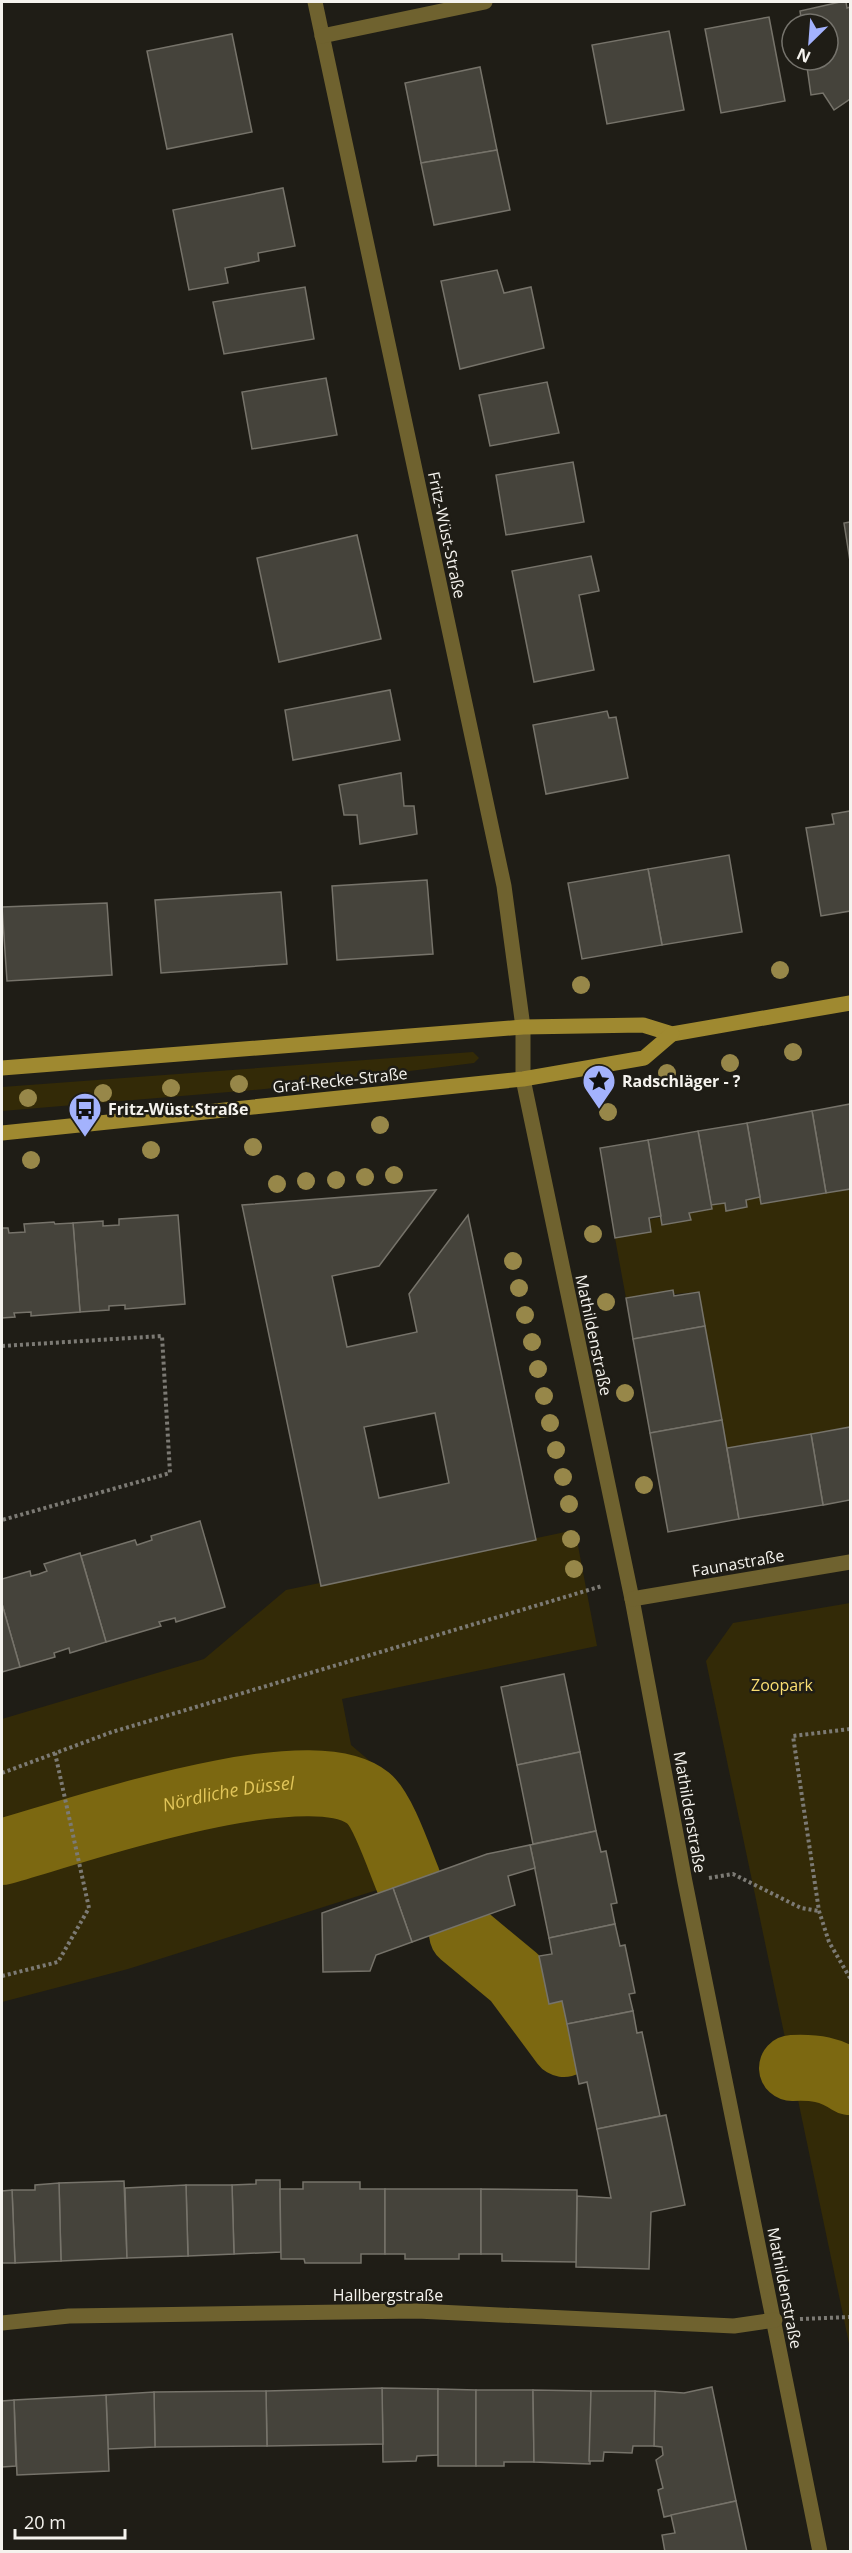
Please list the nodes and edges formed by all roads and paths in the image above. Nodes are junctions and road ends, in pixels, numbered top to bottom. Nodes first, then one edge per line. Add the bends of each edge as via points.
1 (315, 2) edge
2 (485, 2) edge
3 (450, 4) edge
4 (322, 36) junction
5 (850, 1003) edge
6 (523, 1027) junction
7 (672, 1034) junction
8 (2, 1068) edge
9 (523, 1079) junction
10 (2, 1133) edge
11 (2, 1346) edge
12 (2, 1520) edge
13 (850, 1562) edge
14 (628, 1580) junction
15 (632, 1599) junction
16 (850, 1729) edge
17 (55, 1753) junction
18 (2, 1773) edge
19 (685, 1882) junction
20 (819, 1911) junction
21 (2, 1976) edge
22 (850, 1978) edge
23 (850, 2317) edge
24 (775, 2320) junction
25 (2, 2323) edge
26 (820, 2552) edge

1 - 4 street, Fritz-Wüst-Straße
2 - 3 street
3 - 4 street
4 - 6 street, Fritz-Wüst-Straße via 504,886
5 - 7 street
6 - 7 street via 643,1025
6 - 8 street
6 - 9 street, Fritz-Wüst-Straße
7 - 9 street, Graf-Recke-Straße via 644,1058
9 - 10 street, Graf-Recke-Straße
9 - 14 street, Mathildenstraße
11 - 12 path via 162,1336 170,1473
13 - 15 street, Faunastraße
14 - 15 street, Mathildenstraße
14 - 17 path via 363,1656
15 - 19 street, Mathildenstraße
16 - 20 path via 793,1736
17 - 18 path
17 - 21 path via 89,1908 58,1962
19 - 20 path via 733,1874 801,1908
19 - 24 street, Mathildenstraße
20 - 22 path via 829,1942
23 - 24 path
24 - 25 street, Hallbergstraße via 734,2325 417,2311 69,2316
24 - 26 street, Mathildenstraße

